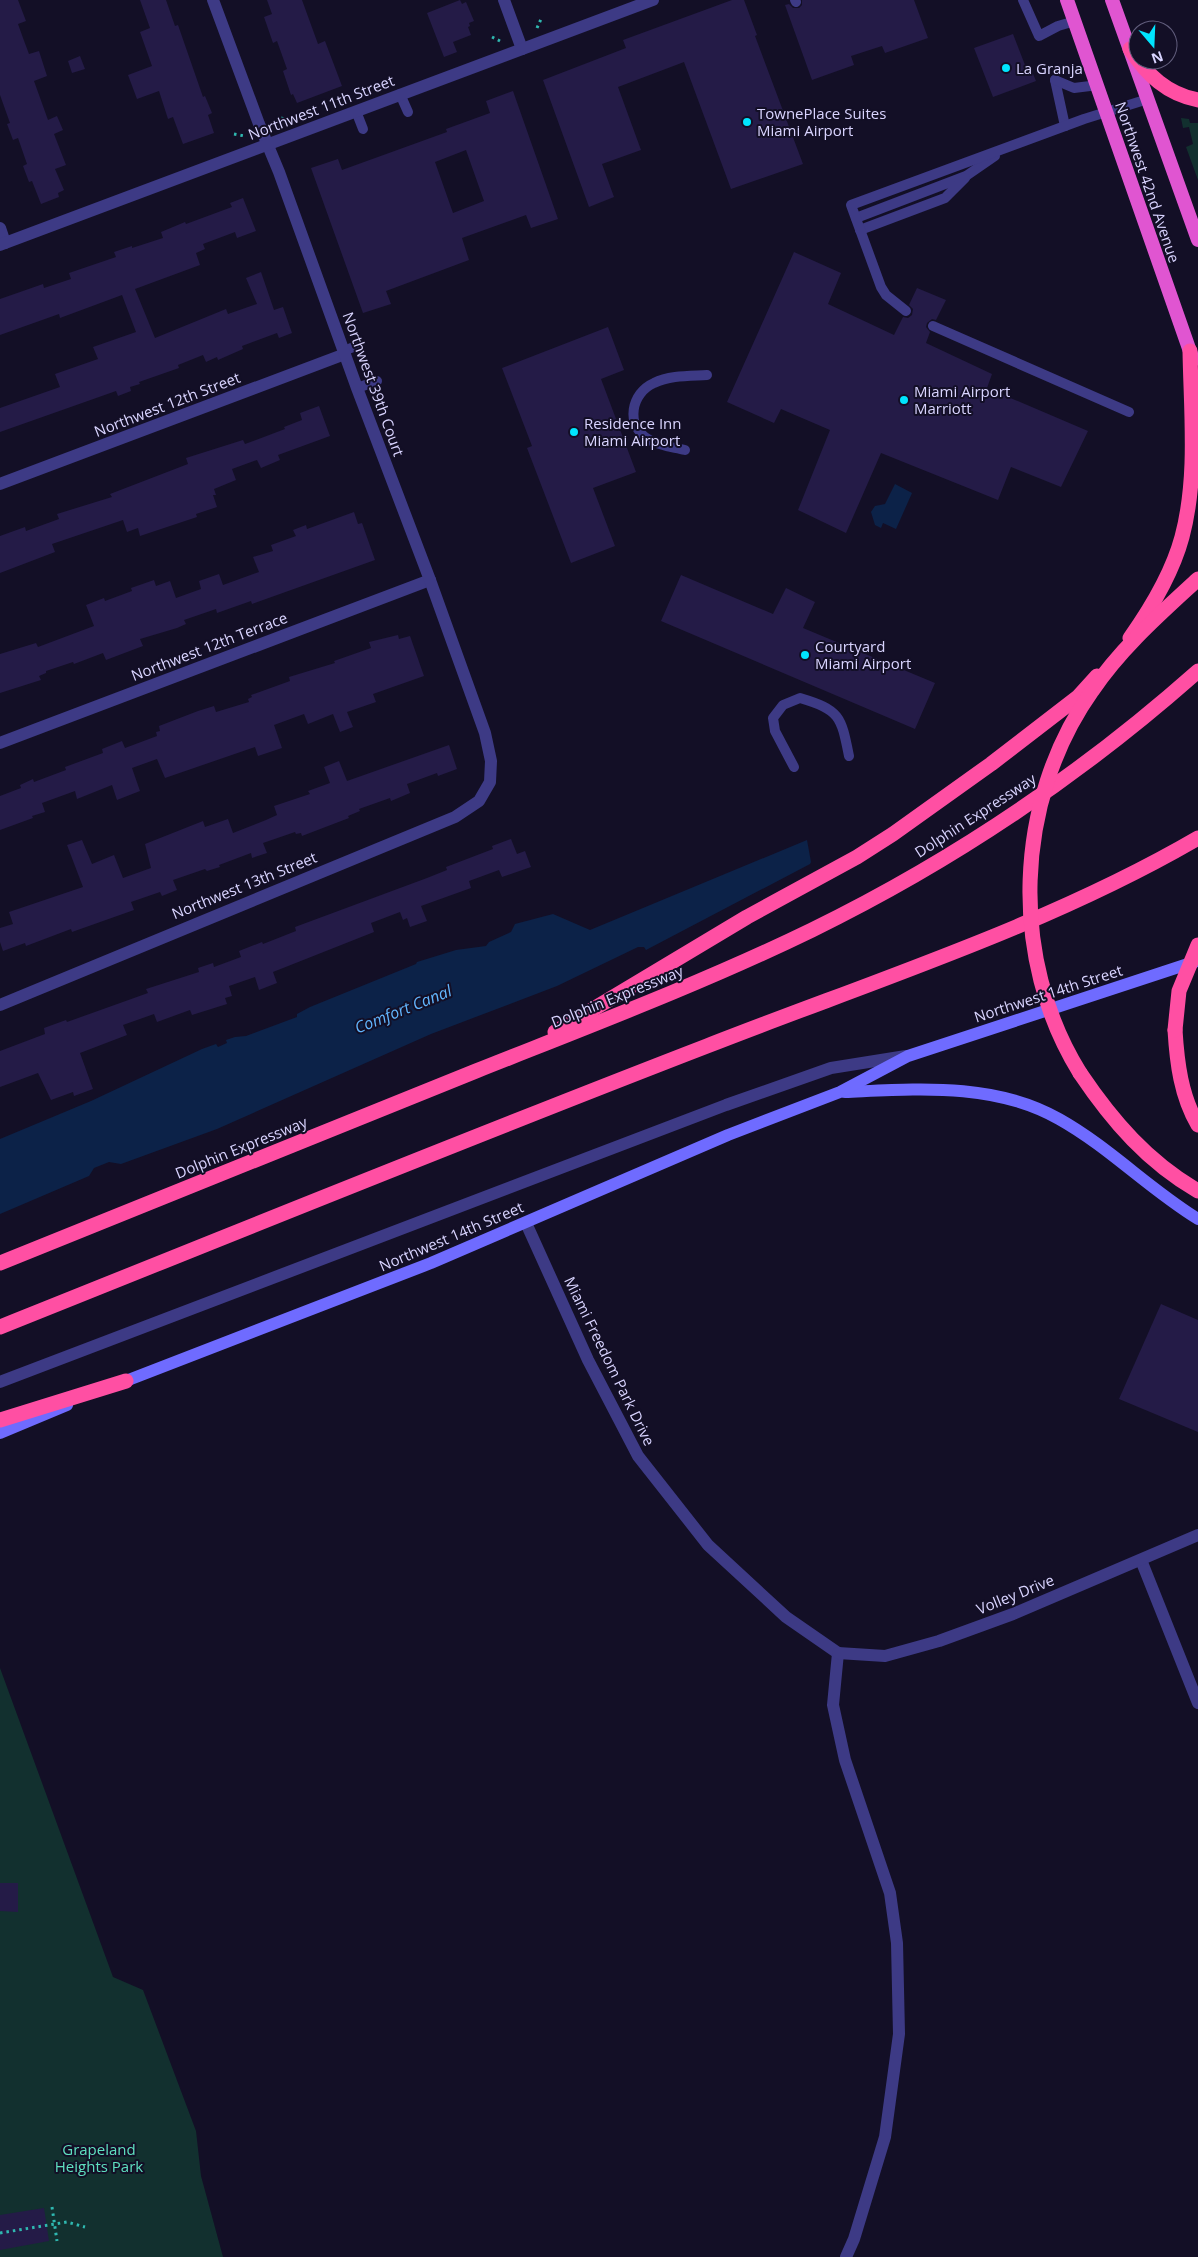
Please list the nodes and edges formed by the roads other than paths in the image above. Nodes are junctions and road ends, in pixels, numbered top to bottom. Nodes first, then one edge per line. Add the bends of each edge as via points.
1 (214, 0) edge
2 (504, 0) edge
3 (653, 0) edge
4 (1023, 0) edge
5 (1067, 0) edge
6 (1112, 0) edge
7 (1074, 21) junction
8 (1128, 44) edge
9 (522, 49) junction
10 (1138, 70) edge
11 (1144, 70) edge
12 (1098, 85) junction
13 (400, 94) junction
14 (1148, 99) junction
15 (1198, 100) edge
16 (356, 111) junction
17 (408, 112) dead end
18 (1107, 112) junction
19 (1065, 126) junction
20 (363, 129) dead end
21 (269, 146) junction
22 (1008, 147) junction
23 (966, 176) junction
24 (856, 218) junction
25 (0, 228) edge
26 (860, 230) junction
27 (1198, 240) edge
28 (3, 244) edge
29 (906, 312) dead end
30 (933, 326) dead end
31 (358, 345) dead end
32 (1190, 351) junction
33 (344, 352) junction
34 (707, 375) dead end
35 (1198, 375) edge
36 (377, 381) dead end
37 (357, 388) junction
38 (1129, 412) dead end
39 (685, 450) dead end
40 (0, 484) edge
41 (1198, 579) edge
42 (430, 580) junction
43 (1198, 671) edge
44 (0, 742) edge
45 (849, 756) dead end
46 (794, 767) dead end
47 (490, 782) joint
48 (1198, 838) edge
49 (1198, 945) edge
50 (1198, 960) edge
51 (0, 1005) edge
52 (515, 1056) junction
53 (908, 1056) junction
54 (840, 1092) junction
55 (1198, 1125) edge
56 (1198, 1192) edge
57 (1198, 1219) edge
58 (526, 1223) junction
59 (0, 1263) edge
60 (0, 1327) edge
61 (126, 1381) junction
62 (0, 1382) edge
63 (0, 1420) edge
64 (0, 1433) edge
65 (1198, 1535) edge
66 (1140, 1560) junction
67 (838, 1653) junction
68 (1198, 1703) edge
69 (846, 2257) edge

1 - 21 street, Northwest 39th Court
2 - 9 street
3 - 9 street, Northwest 11th Street
4 - 7 lane via 1039,36
5 - 7 highway, Northwest 42nd Avenue
6 - 8 highway, Northwest 42nd Avenue
7 - 12 highway, Northwest 42nd Avenue
9 - 13 street, Northwest 11th Street
10 - 14 highway, Northwest 42nd Avenue
11 - 15 highway via 1159,83
12 - 18 highway, Northwest 42nd Avenue
12 - 19 lane via 1074,88 1055,80
13 - 16 street, Northwest 11th Street
13 - 17 lane
14 - 18 lane
14 - 27 highway, Northwest 42nd Avenue
16 - 20 lane
16 - 21 street, Northwest 11th Street
18 - 19 lane
18 - 32 highway, Northwest 42nd Avenue
19 - 22 lane
21 - 28 street, Northwest 11th Street
21 - 33 street, Northwest 39th Court
22 - 23 lane
22 - 24 lane via 851,205
23 - 24 lane
23 - 26 lane via 945,198
24 - 26 lane
25 - 28 street
26 - 29 lane via 886,294
30 - 38 lane
31 - 33 lane
32 - 35 highway, Northwest 42nd Avenue
32 - 52 highway via 1192,467 1182,538 1168,575 1147,614 1078,696 958,790 893,834
33 - 37 street, Northwest 39th Court
33 - 40 street, Northwest 12th Street
34 - 39 lane via 653,383 634,405 634,421 645,437
36 - 37 lane
37 - 42 street, Northwest 39th Court
41 - 56 highway, bridge via 1119,655 1091,691 1062,744 1041,802 1030,876 1034,947 1053,1018 1067,1050 1109,1114 1140,1148 1162,1168
42 - 44 street, Northwest 12th Terrace
42 - 47 street, Northwest 39th Court via 485,733 491,761
43 - 52 highway, Dolphin Expressway via 1072,772 965,845 909,878 734,967
45 - 46 lane via 844,733 834,713 824,705 800,698 783,705 773,718 775,731
47 - 51 street, Northwest 13th Street via 479,801 455,816
48 - 60 highway via 1095,891 1005,931 552,1106
49 - 55 highway, bridge via 1179,991 1175,1030 1180,1078
50 - 53 main road, Northwest 14th Street
52 - 59 highway, Dolphin Expressway
53 - 54 main road, Northwest 14th Street
53 - 62 street, Northwest 14th Street via 831,1068 726,1104
54 - 57 main road via 944,1090 984,1093 1013,1100 1059,1119
54 - 58 main road, Northwest 14th Street via 728,1135
58 - 61 main road, Northwest 14th Street
58 - 67 street, Miami Freedom Park Drive via 588,1360 638,1456 708,1545 786,1617
61 - 63 highway
61 - 64 main road, Northwest 14th Street
65 - 66 street, Volley Drive
66 - 67 street, Volley Drive via 1013,1614 939,1641 885,1656
66 - 68 street
67 - 69 street via 833,1705 845,1760 890,1893 897,1943 899,2034 885,2137

